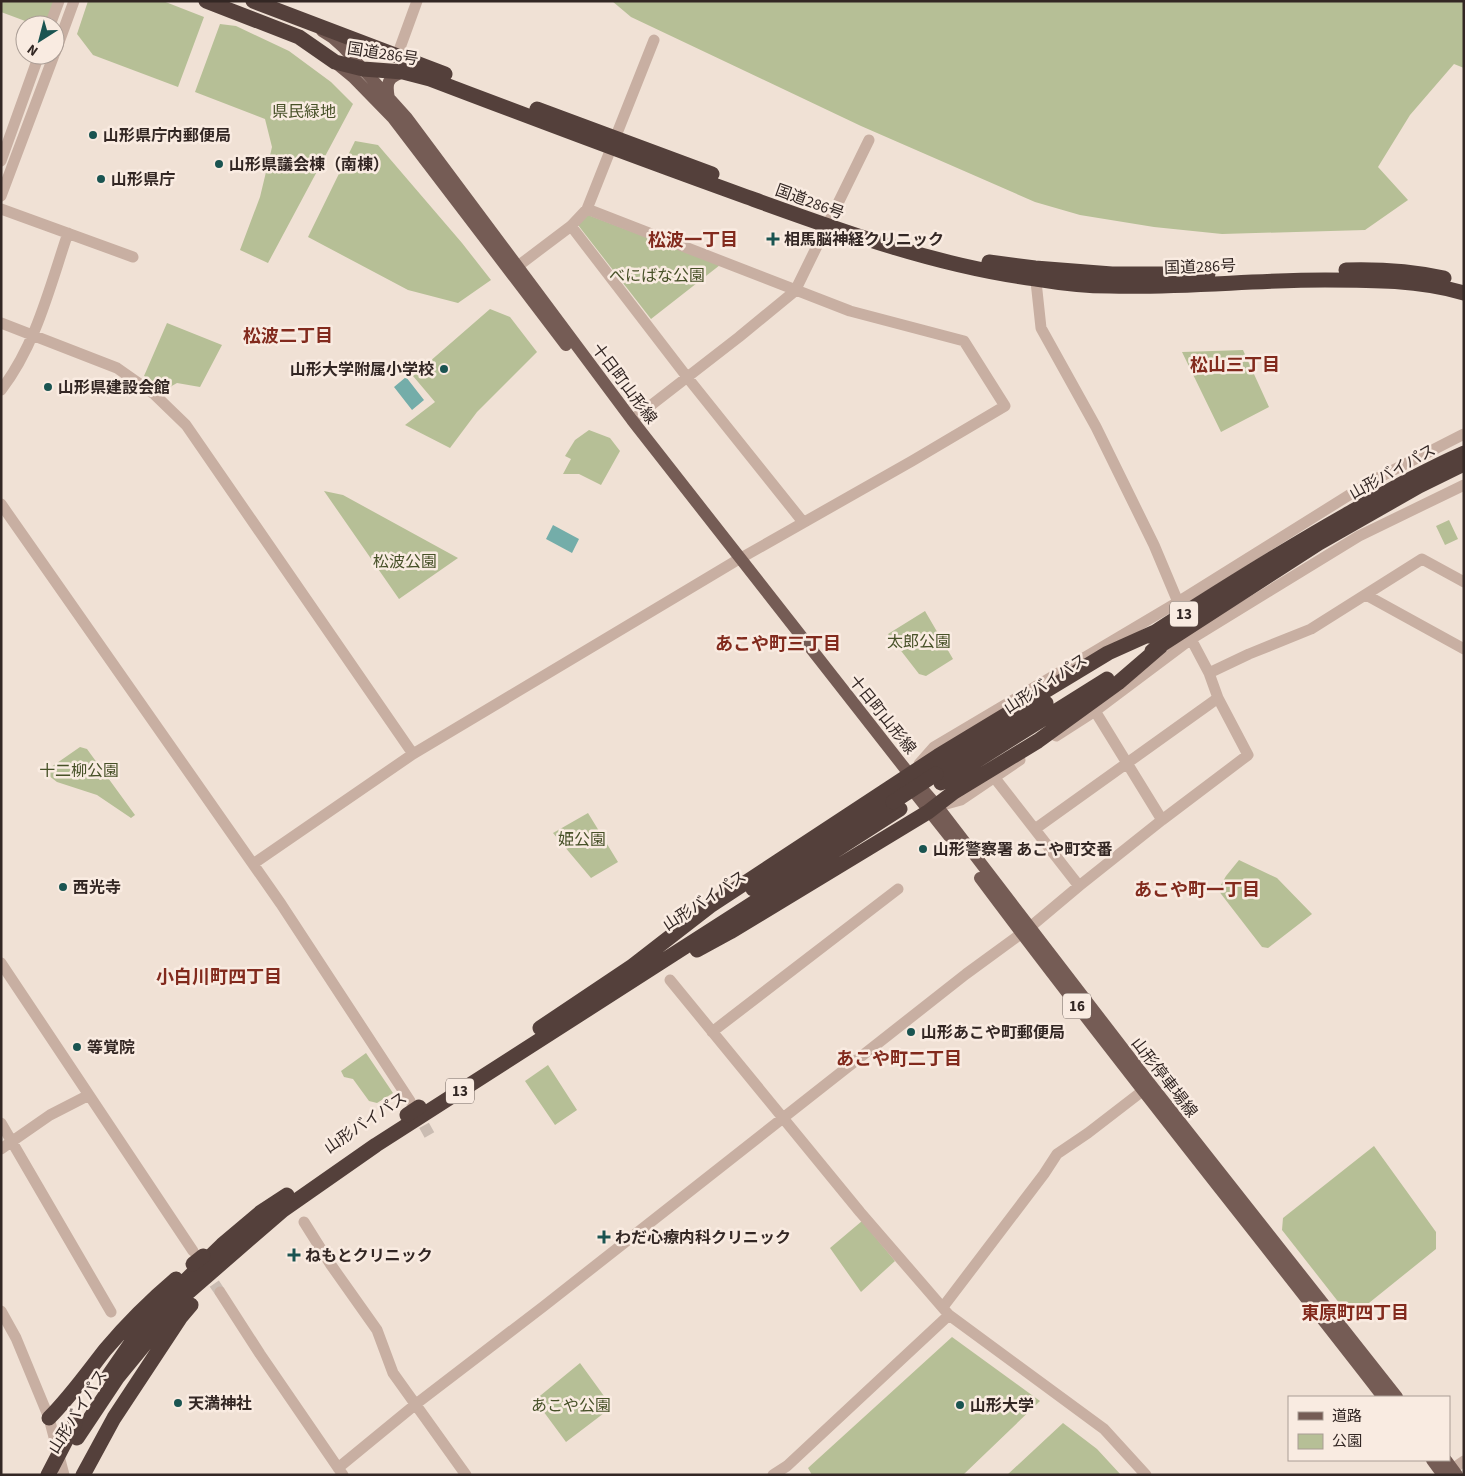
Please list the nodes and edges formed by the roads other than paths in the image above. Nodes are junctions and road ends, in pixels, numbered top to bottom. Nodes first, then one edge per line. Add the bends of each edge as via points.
1 (59, 1) edge
2 (74, 1) edge
3 (206, 1) edge
4 (253, 1) edge
5 (417, 1) edge
6 (54, 15) edge
7 (305, 21) junction
8 (65, 26) edge
9 (654, 40) dead end
10 (397, 56) junction
11 (335, 62) junction
12 (35, 65) edge
13 (51, 65) edge
14 (363, 69) junction
15 (403, 72) junction
16 (389, 99) junction
17 (869, 140) dead end
18 (612, 143) junction
19 (1, 161) edge
20 (1, 196) edge
21 (1, 209) edge
22 (587, 209) junction
23 (830, 222) junction
24 (571, 226) junction
25 (68, 233) junction
26 (133, 257) dead end
27 (518, 266) junction
28 (1035, 274) junction
29 (1464, 283) edge
30 (795, 291) junction
31 (1464, 293) edge
32 (1, 323) edge
33 (32, 335) junction
34 (687, 377) junction
35 (1, 390) edge
36 (632, 420) junction
37 (1464, 434) edge
38 (1464, 443) edge
39 (1464, 453) edge
40 (1464, 464) edge
41 (1464, 475) edge
42 (1464, 485) edge
43 (1, 504) edge
44 (804, 522) junction
45 (1314, 540) junction
46 (737, 561) junction
47 (1464, 582) edge
48 (1366, 595) junction
49 (1178, 602) junction
50 (1159, 639) junction
51 (1191, 639) junction
52 (1464, 649) edge
53 (1209, 673) junction
54 (1218, 698) junction
55 (1095, 711) junction
56 (413, 754) junction
57 (1127, 763) junction
58 (907, 777) junction
59 (994, 777) junction
60 (896, 806) junction
61 (932, 809) junction
62 (1162, 820) junction
63 (1035, 829) junction
64 (253, 864) junction
65 (1079, 886) junction
66 (898, 889) dead end
67 (1025, 931) junction
68 (1, 963) edge
69 (630, 968) junction
70 (670, 980) dead end
71 (570, 1021) junction
72 (712, 1032) junction
73 (1146, 1088) junction
74 (89, 1095) junction
75 (412, 1108) junction
76 (783, 1118) junction
77 (1, 1123) edge
78 (12, 1142) junction
79 (1, 1149) edge
80 (261, 1212) junction
81 (304, 1222) dead end
82 (230, 1254) junction
83 (196, 1257) junction
84 (220, 1292) tunnel mouth
85 (1, 1311) edge
86 (946, 1311) junction
87 (111, 1312) dead end
88 (1382, 1396) edge
89 (1396, 1396) edge
90 (416, 1404) junction
91 (49, 1418) junction
92 (1434, 1461) edge
93 (1464, 1461) edge
94 (1448, 1470) edge
95 (341, 1473) edge
96 (48, 1475) edge
97 (60, 1475) edge
98 (64, 1475) edge
99 (83, 1475) edge
100 (466, 1475) edge
101 (773, 1475) edge
102 (1146, 1475) edge

1 - 6 street
2 - 8 street
3 - 11 highway, 国道286号 via 299,36
4 - 7 highway, 国道286号
5 - 10 street
7 - 10 highway, 国道286号
7 - 14 main road, 十日町山形線 via 333,38
9 - 18 street
10 - 18 highway, 国道286号
11 - 14 highway, 国道286号
11 - 46 main road, 十日町山形線 via 393,118 519,285
12 - 19 street
13 - 20 street
14 - 15 highway, 国道286号
14 - 16 main road, 十日町山形線
15 - 16 main road via 388,81
15 - 18 highway, 国道286号
16 - 27 main road, 十日町山形線 via 407,118
17 - 23 street
18 - 22 street
18 - 23 highway, 国道286号
21 - 25 street
22 - 24 street
22 - 30 street
23 - 28 highway, 国道286号
23 - 30 street
24 - 27 street
24 - 34 street
25 - 26 street
25 - 33 street
27 - 36 main road, 十日町山形線
28 - 29 highway, 国道286号 via 1382,269 1421,273
28 - 31 highway, 国道286号 via 1109,286 1380,280
28 - 49 street via 1042,328 1096,427
30 - 34 street
30 - 44 street via 850,311 964,341 1005,406
32 - 33 street
33 - 35 street via 14,374
33 - 56 street via 117,368 154,394 186,425
34 - 36 street
34 - 44 street
36 - 46 main road, 十日町山形線
37 - 49 street via 1370,482
38 - 45 highway via 1406,469 1355,502
39 - 45 highway, 山形バイパス / 13 via 1440,464
40 - 45 highway, 山形バイパス / 13
41 - 45 highway
42 - 51 street via 1359,536
43 - 64 street
44 - 46 street
45 - 50 highway, 山形バイパス / 13 via 1218,591
46 - 56 street
46 - 58 main road, 十日町山形線 via 818,670 902,775
47 - 48 street via 1422,559
48 - 52 street
48 - 53 street via 1311,629
49 - 58 street via 934,747
50 - 58 highway via 1108,653
50 - 60 highway, 山形バイパス / 13
50 - 61 highway via 1118,683 1038,741
51 - 53 street
51 - 55 street
53 - 54 street
54 - 57 street
54 - 62 street via 1248,756
55 - 57 street
55 - 59 street
56 - 64 street
57 - 62 street
57 - 63 street
58 - 61 main road, 山形停車場線 / 16
58 - 69 highway via 710,906
59 - 61 street via 961,800
59 - 63 street
60 - 69 highway, 山形バイパス / 13
60 - 71 highway, 山形バイパス / 13
61 - 67 main road, 山形停車場線 / 16
61 - 71 highway via 730,932
62 - 65 street
63 - 65 street
64 - 75 street
65 - 67 street
66 - 72 street
67 - 73 main road, 山形停車場線 / 16
67 - 76 street
68 - 74 street
69 - 75 highway, 山形バイパス / 13
70 - 72 street
71 - 82 highway, 山形バイパス / 13 via 376,1145 283,1210
72 - 76 street
73 - 86 street via 1057,1154
73 - 88 main road, 山形停車場線 / 16
73 - 89 main road, 山形停車場線 / 16
74 - 78 street via 50,1115
74 - 83 street
75 - 80 highway, 山形バイパス / 13
76 - 86 street
76 - 90 street
77 - 78 street
78 - 79 street
78 - 87 street
80 - 83 highway
80 - 96 highway, 山形バイパス / 13, bridge via 183,1283 140,1330 75,1423
81 - 90 street via 377,1330 393,1372
82 - 97 highway, 山形バイパス / 13 via 179,1303 117,1378 77,1438
82 - 99 highway via 148,1365
83 - 91 highway via 145,1305
84 - 95 street
85 - 91 street via 16,1338
86 - 101 street via 787,1466
86 - 102 street via 1104,1429
90 - 95 street
90 - 100 street
91 - 98 street
92 - 94 main road
93 - 94 street

